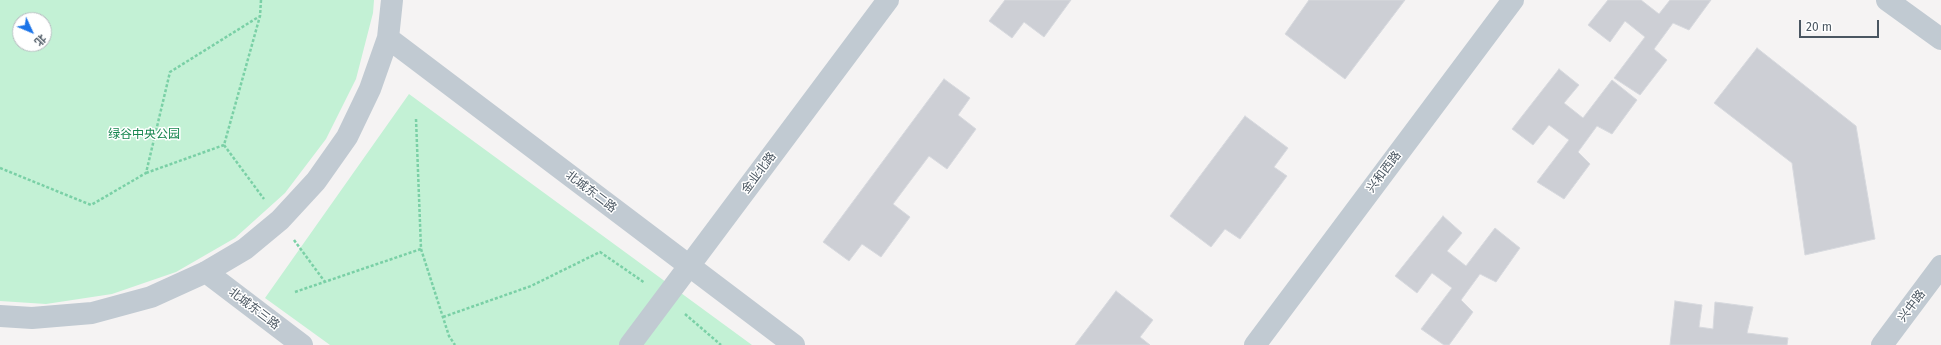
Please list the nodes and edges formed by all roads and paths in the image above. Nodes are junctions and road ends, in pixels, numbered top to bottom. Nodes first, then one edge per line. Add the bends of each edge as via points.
1 (261, 0) edge
2 (392, 0) edge
3 (888, 0) edge
4 (1513, 0) edge
5 (1887, 0) edge
6 (260, 16) junction
7 (388, 38) junction
8 (1941, 39) edge
9 (416, 119) dead end
10 (224, 145) junction
11 (0, 168) edge
12 (146, 173) junction
13 (280, 220) junction
14 (421, 249) junction
15 (689, 266) junction
16 (1941, 266) edge
17 (206, 272) junction
18 (325, 282) junction
19 (295, 292) dead end
20 (666, 298) junction
21 (0, 316) edge
22 (443, 317) junction
23 (302, 345) edge
24 (454, 345) edge
25 (630, 345) edge
26 (721, 345) edge
27 (794, 345) edge
28 (1255, 345) edge
29 (1882, 345) edge

1 - 6 path
2 - 7 street
3 - 15 street, 金业北路
4 - 28 street, 兴和西路
5 - 8 street
6 - 10 path
6 - 12 path via 170,72
7 - 13 street via 370,89 347,137 316,181
7 - 15 street, 北城东二路
9 - 14 path
10 - 12 path
10 - 13 path
11 - 12 path via 91,205
13 - 17 street via 245,249
13 - 18 path
14 - 18 path
14 - 22 path
15 - 20 street, 金业北路
15 - 27 street, 北城东二路
16 - 29 street, 兴中路
17 - 21 street via 151,297 92,312 32,318
17 - 23 street, 北城东三路
18 - 19 path
20 - 22 path via 600,252 531,286
20 - 25 street, 金业北路
20 - 26 path
22 - 24 path

